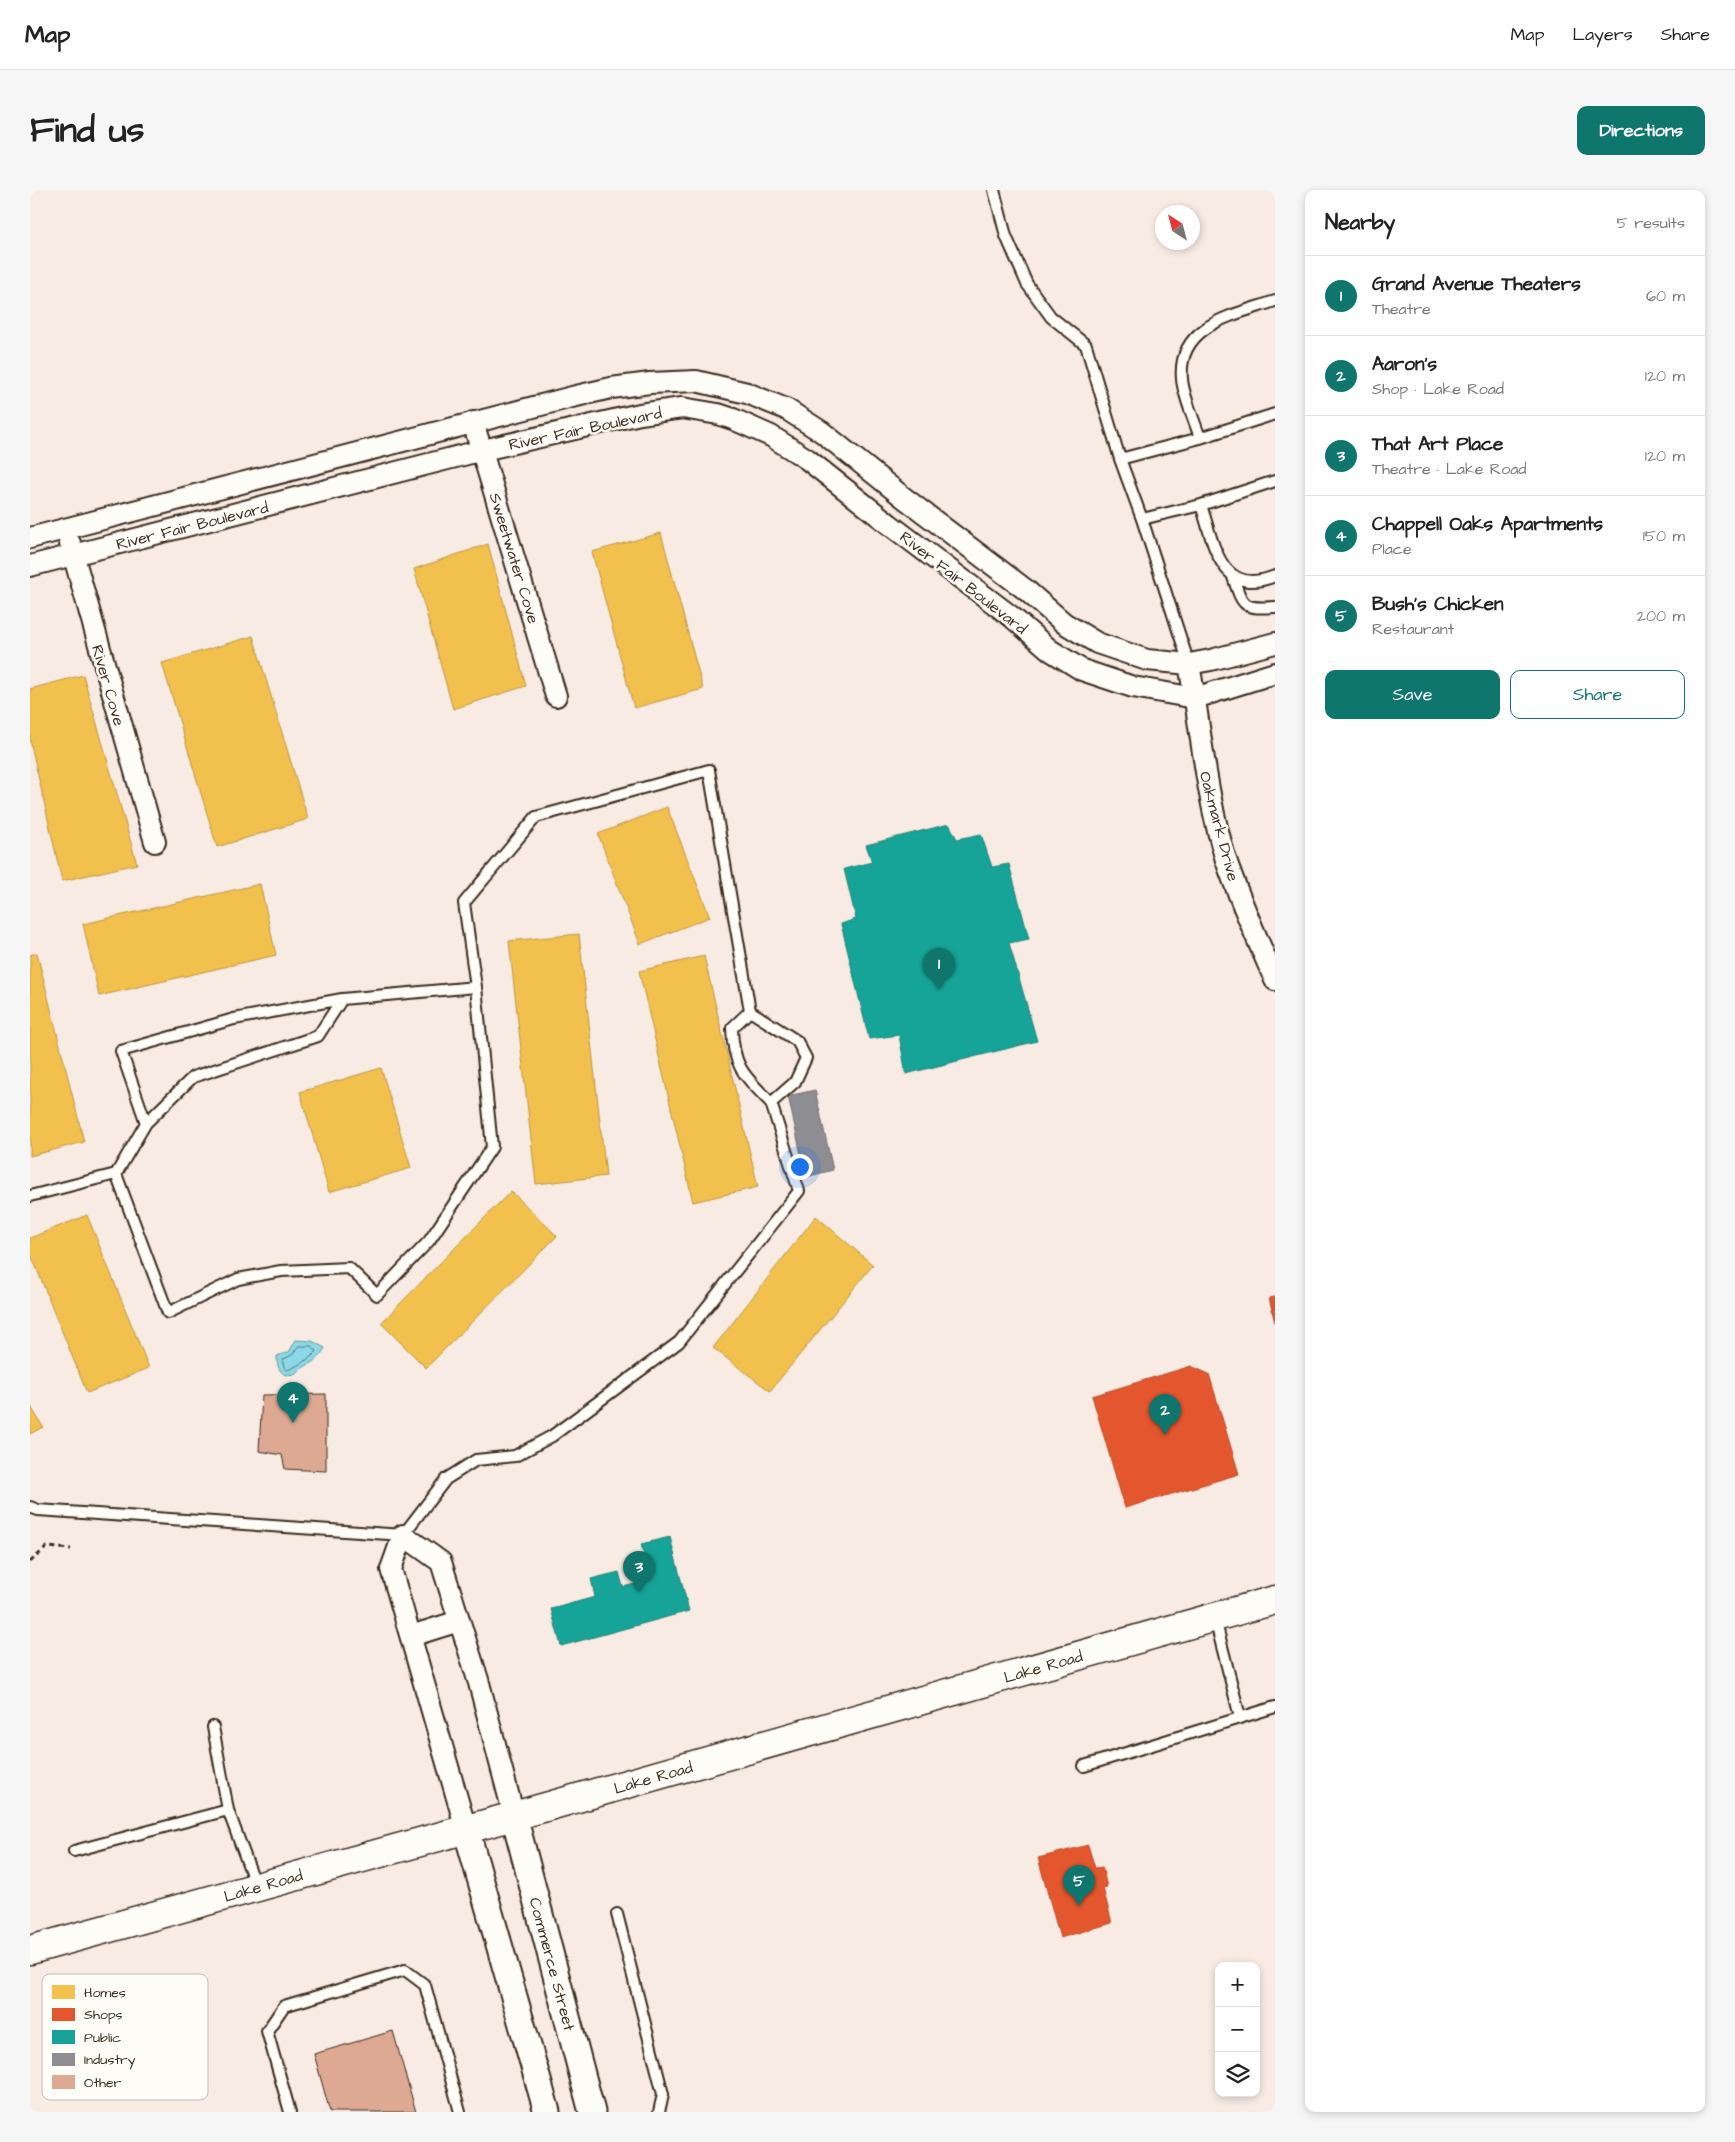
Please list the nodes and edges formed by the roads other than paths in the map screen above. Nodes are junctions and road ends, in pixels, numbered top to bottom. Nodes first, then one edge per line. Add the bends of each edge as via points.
1 (994, 190) edge
2 (1275, 301) edge
3 (729, 389) junction
4 (1275, 407) edge
5 (718, 414) junction
6 (1275, 414) edge
7 (1252, 421) junction
8 (473, 422) junction
9 (1200, 438) junction
10 (483, 450) junction
11 (1120, 459) junction
12 (1275, 481) edge
13 (1201, 505) junction
14 (1142, 519) junction
15 (67, 528) junction
16 (30, 538) edge
17 (72, 556) junction
18 (30, 566) edge
19 (1275, 576) edge
20 (1233, 577) junction
21 (1275, 607) edge
22 (1275, 643) edge
23 (1189, 664) junction
24 (1275, 673) edge
25 (556, 696) dead end
26 (1195, 698) junction
27 (155, 842) dead end
28 (1275, 980) edge
29 (476, 987) junction
30 (342, 999) junction
31 (750, 1011) junction
32 (771, 1103) junction
33 (146, 1123) junction
34 (116, 1174) junction
35 (30, 1196) edge
36 (30, 1507) edge
37 (403, 1535) junction
38 (1275, 1600) edge
39 (1214, 1617) junction
40 (459, 1621) junction
41 (411, 1636) junction
42 (1275, 1707) edge
43 (1240, 1717) junction
44 (213, 1726) dead end
45 (1084, 1766) dead end
46 (228, 1810) junction
47 (514, 1816) junction
48 (466, 1829) junction
49 (74, 1852) dead end
50 (256, 1886) junction
51 (617, 1914) dead end
52 (30, 1950) edge
53 (290, 2112) edge
54 (460, 2112) edge
55 (547, 2112) edge
56 (592, 2112) edge
57 (658, 2112) edge

1 - 11 lane via 1006,236 1027,284 1051,317 1086,345
2 - 9 lane via 1210,324 1185,352 1182,379
3 - 5 street
3 - 8 street, River Fair Boulevard via 696,381 611,388
3 - 23 street, River Fair Boulevard via 786,409 822,432 1064,623 1097,643 1147,660
4 - 7 lane via 1260,412
5 - 10 street, River Fair Boulevard via 682,408 662,410
5 - 26 street, River Fair Boulevard via 771,436 807,458 1050,650 1082,670 1133,687
6 - 7 lane
7 - 9 lane
8 - 10 street, Sweetwater Cove
8 - 15 street, River Fair Boulevard
9 - 11 lane
10 - 17 street, River Fair Boulevard
10 - 25 street, Sweetwater Cove
11 - 14 lane
12 - 13 lane
13 - 14 lane
13 - 20 lane via 1218,555
14 - 23 lane
15 - 16 street, River Fair Boulevard
15 - 17 street, River Cove
17 - 18 street, River Fair Boulevard
17 - 27 street, River Cove
19 - 20 lane via 1256,582
20 - 21 lane via 1247,606 1255,609
22 - 23 street, River Fair Boulevard
23 - 26 street, Oakmark Drive
24 - 26 street, River Fair Boulevard
26 - 28 street, Oakmark Drive via 1203,758 1226,859
29 - 30 lane
29 - 31 lane via 464,902 536,817 709,770
29 - 34 lane via 492,1147 429,1241 377,1295 349,1268 280,1271 238,1278 168,1314
30 - 33 lane via 318,1036 193,1077
30 - 33 lane via 234,1019 121,1051
31 - 32 lane via 732,1028 733,1048 743,1074
31 - 32 lane via 797,1041 806,1058 795,1082
32 - 37 lane via 799,1191 679,1342 552,1436 514,1456 476,1460 446,1479
33 - 34 lane
34 - 35 lane
36 - 37 lane
37 - 40 street via 441,1562
37 - 41 street via 391,1569
38 - 39 main road, Lake Road
39 - 43 lane
39 - 47 main road, Lake Road
40 - 41 street
40 - 47 street
41 - 48 street
42 - 43 lane
43 - 45 lane
44 - 46 lane
46 - 49 lane
46 - 50 lane
47 - 48 main road, Lake Road
47 - 56 street, Commerce Street
48 - 50 main road, Lake Road
48 - 55 street
50 - 52 main road, Lake Road
51 - 57 lane via 663,2094
53 - 54 lane via 267,2031 284,2006 405,1970 425,1985

